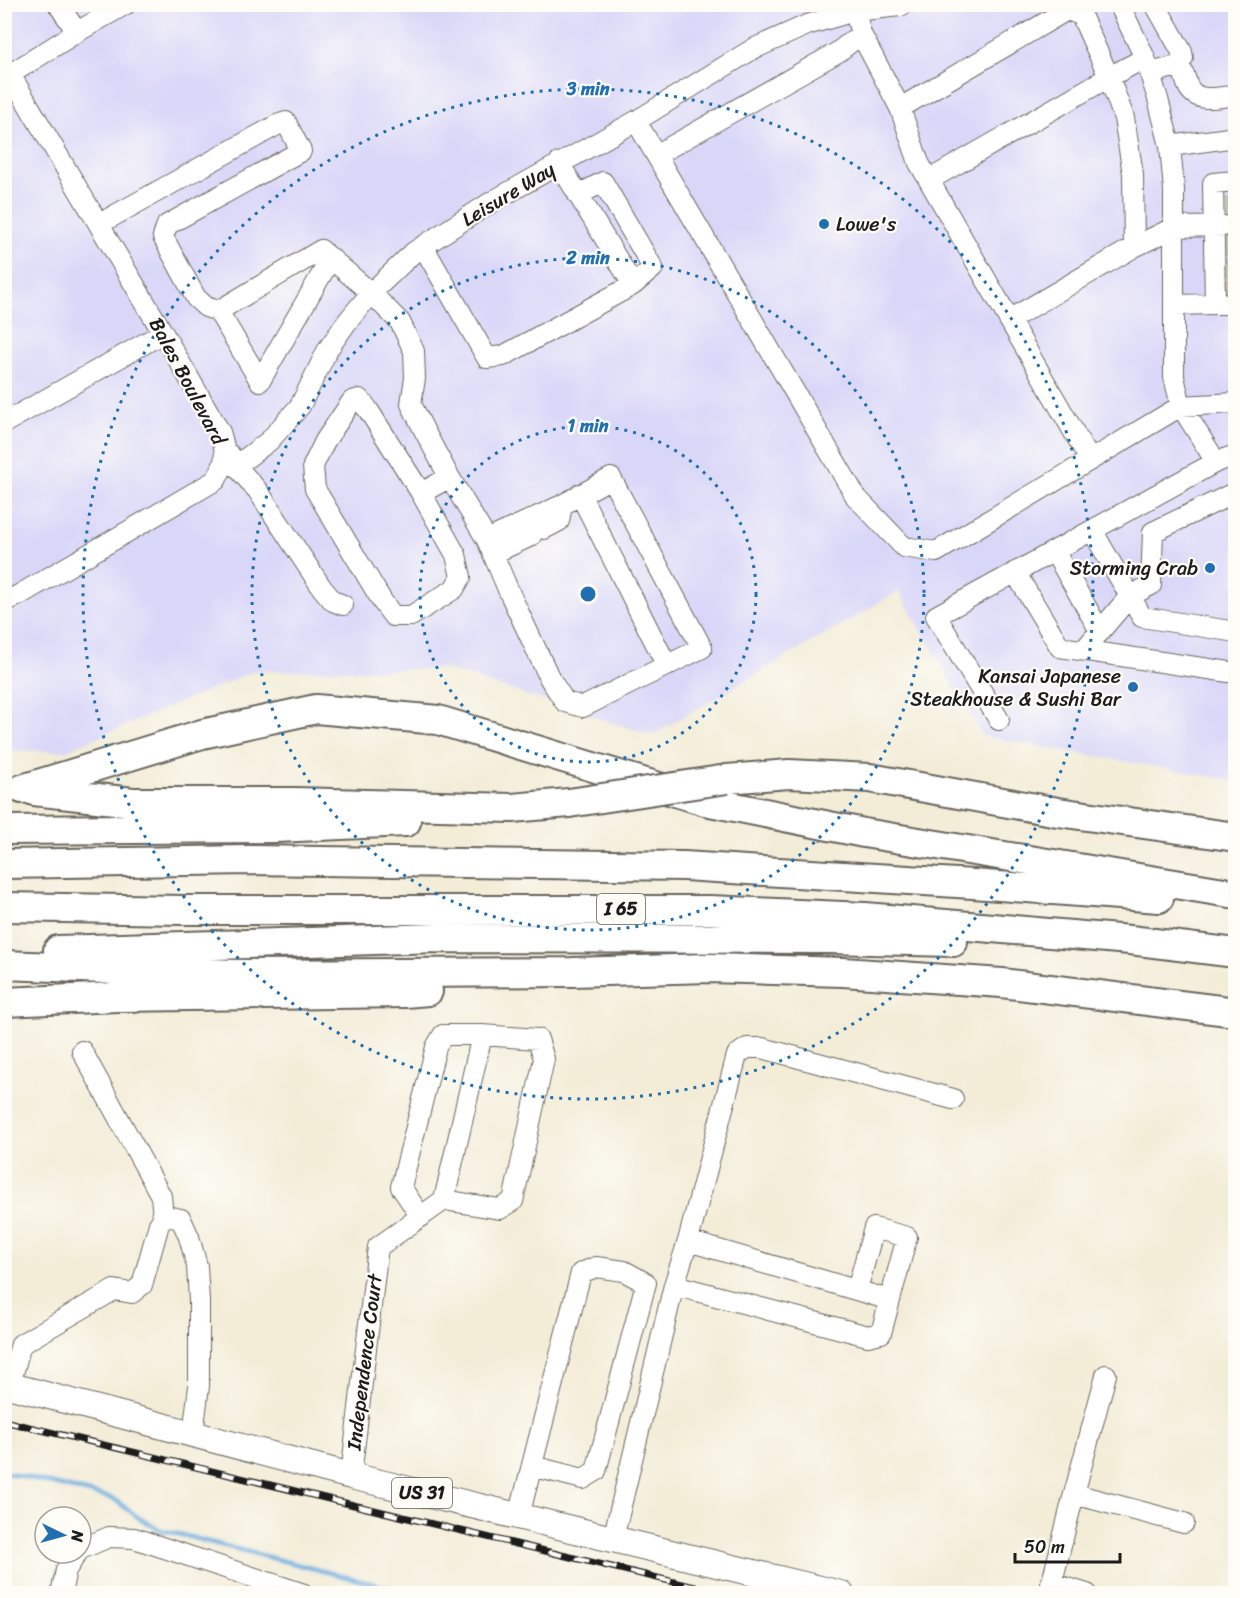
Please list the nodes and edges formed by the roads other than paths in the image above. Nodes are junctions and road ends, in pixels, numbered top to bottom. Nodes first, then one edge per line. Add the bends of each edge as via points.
1 (58, 4) edge
2 (126, 4) edge
3 (904, 4) edge
4 (1119, 4) edge
5 (1155, 4) edge
6 (854, 8) edge
7 (77, 33) junction
8 (861, 34) junction
9 (1148, 66) junction
10 (1178, 66) junction
11 (8, 76) edge
12 (1109, 77) junction
13 (1236, 95) edge
14 (900, 108) junction
15 (636, 120) junction
16 (1236, 137) edge
17 (1170, 146) junction
18 (656, 155) junction
19 (559, 163) junction
20 (928, 180) junction
21 (1236, 181) edge
22 (578, 195) junction
23 (149, 197) junction
24 (1219, 216) junction
25 (99, 224) junction
26 (167, 225) junction
27 (1175, 227) junction
28 (423, 246) junction
29 (1134, 247) junction
30 (331, 258) junction
31 (1219, 282) junction
32 (633, 285) junction
33 (371, 293) junction
34 (1236, 304) edge
35 (1175, 305) junction
36 (218, 311) junction
37 (1009, 320) junction
38 (163, 333) junction
39 (1236, 404) edge
40 (1181, 406) junction
41 (4, 423) edge
42 (226, 450) junction
43 (1236, 455) edge
44 (1090, 460) junction
45 (1216, 462) junction
46 (236, 466) junction
47 (447, 473) junction
48 (1236, 492) edge
49 (421, 493) junction
50 (580, 494) junction
51 (562, 505) junction
52 (1092, 530) junction
53 (491, 547) junction
54 (1054, 551) junction
55 (1015, 572) junction
56 (1130, 596) junction
57 (4, 602) edge
58 (343, 605) dead end
59 (1100, 631) junction
60 (1236, 632) edge
61 (1084, 650) junction
62 (667, 666) junction
63 (1236, 674) edge
64 (999, 720) dead end
65 (13, 790) edge
66 (512, 808) junction
67 (4, 830) edge
68 (1236, 837) edge
69 (4, 864) edge
70 (1236, 894) edge
71 (1236, 905) edge
72 (4, 907) edge
73 (1205, 949) junction
74 (4, 952) edge
75 (1236, 953) edge
76 (4, 964) edge
77 (709, 968) junction
78 (4, 1002) edge
79 (1236, 1012) edge
80 (482, 1035) junction
81 (82, 1051) dead end
82 (953, 1100) dead end
83 (444, 1200) junction
84 (421, 1217) junction
85 (163, 1218) junction
86 (688, 1241) junction
87 (674, 1285) junction
88 (857, 1290) junction
89 (890, 1300) junction
90 (1106, 1375) dead end
91 (7, 1385) edge
92 (193, 1434) junction
93 (532, 1466) junction
94 (351, 1476) junction
95 (1074, 1494) junction
96 (519, 1516) junction
97 (1184, 1522) dead end
98 (613, 1539) junction
99 (93, 1544) edge
100 (69, 1565) edge
101 (1050, 1588) edge
102 (61, 1593) edge
103 (304, 1593) edge
104 (841, 1593) edge
105 (1087, 1593) edge

1 - 7 street
2 - 7 street
3 - 6 street, Leisure Way
4 - 9 street
5 - 10 street via 1182,52
6 - 8 street
6 - 15 street, Leisure Way via 753,49
7 - 11 street
8 - 14 street
8 - 18 street via 838,52
9 - 10 street
9 - 12 street
9 - 17 street
10 - 13 street via 1189,88 1199,97
11 - 25 street, Bales Boulevard
12 - 14 street via 1081,15 1067,10
12 - 20 street
12 - 29 street via 1124,118 1133,174
14 - 20 street
15 - 18 street
15 - 19 street, Leisure Way
16 - 17 street
17 - 27 street
18 - 44 street via 856,497 904,547 936,552
19 - 22 street
19 - 28 street, Leisure Way
20 - 37 street
21 - 24 street via 1213,183
22 - 32 street
22 - 32 street via 603,182 652,268
23 - 25 street
23 - 26 street
23 - 26 street via 286,122 301,151
24 - 27 street
24 - 31 street
25 - 38 street, Bales Boulevard
26 - 36 street via 163,237 196,298
27 - 29 street
27 - 35 street
28 - 32 street via 487,358 503,356
28 - 33 street, Leisure Way
29 - 37 street
30 - 33 street
30 - 36 street via 321,250
30 - 36 street via 260,381
31 - 34 street
31 - 35 street
33 - 46 street, Leisure Way via 328,349 300,406 269,441
33 - 47 street via 400,322 414,351 411,404
35 - 40 street via 1174,377
37 - 44 street
38 - 41 street
38 - 42 street, Bales Boulevard
39 - 40 street
40 - 44 street
40 - 45 street
42 - 46 street
42 - 57 street, Bales Boulevard via 225,464 216,480
43 - 45 street
45 - 52 street
46 - 58 street via 258,491 322,588 333,601
47 - 49 street via 443,481
47 - 53 street
48 - 56 street via 1153,532 1151,585
49 - 49 street via 367,408 359,399 352,401 313,466 315,489 393,616 411,616 454,589 461,577 456,555
50 - 51 street
50 - 62 street
50 - 62 street via 611,478 702,648
51 - 53 street
51 - 53 street via 559,520 537,532
52 - 54 street
52 - 56 street
53 - 62 street via 545,668 565,702 583,707
54 - 55 street
54 - 59 street
55 - 61 street via 1060,646
55 - 64 street via 936,616
56 - 59 street
56 - 60 street via 1142,617
59 - 61 street
61 - 63 street
65 - 66 highway via 133,801
65 - 70 highway via 202,734 316,709 438,720 705,801 853,831
66 - 67 highway via 404,822 288,828
66 - 68 highway, bridge via 789,774 870,778 1058,812
69 - 71 highway, I 65 via 249,860 684,866
72 - 73 highway, I 65 via 710,910 877,918
73 - 74 highway via 829,939 438,938
73 - 75 highway, I 65
76 - 77 highway via 234,974
77 - 78 highway via 405,993
77 - 79 highway via 1002,983
80 - 83 street
80 - 83 street via 538,1039 544,1059 513,1201 500,1209
80 - 84 street via 443,1035 436,1047 401,1187
81 - 85 street via 161,1196
82 - 86 street via 762,1048 747,1048 737,1055
83 - 84 street
84 - 94 street, Independence Court via 378,1247
85 - 91 street via 142,1285 132,1293 114,1290 21,1344
85 - 92 street via 181,1220 197,1266 199,1386
86 - 87 street
86 - 88 street
87 - 89 street via 868,1336 881,1333
87 - 98 street
88 - 89 street
88 - 89 street via 874,1228 906,1237
90 - 95 street
91 - 92 main road, US 31
92 - 94 main road, US 31
93 - 93 street via 580,1273 596,1267 624,1271 646,1283 596,1471 583,1479
93 - 96 street
94 - 96 main road, US 31
95 - 97 street
95 - 101 street
96 - 98 main road, US 31
98 - 104 main road, US 31
99 - 103 street via 109,1537 134,1538
100 - 102 street
101 - 105 street

